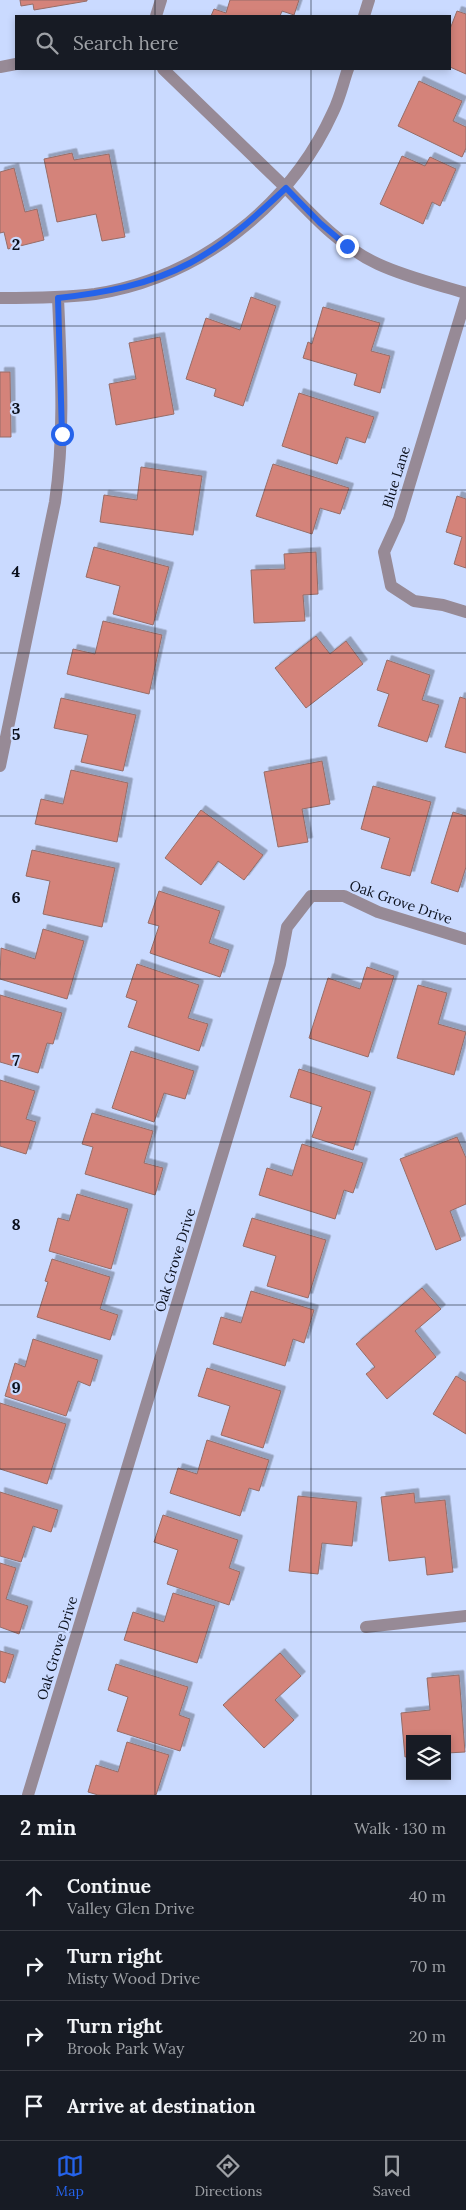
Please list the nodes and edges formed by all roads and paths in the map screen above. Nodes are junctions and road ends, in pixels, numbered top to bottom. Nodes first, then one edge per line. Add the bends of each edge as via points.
1 (161, 0) edge
2 (369, 0) edge
3 (156, 15) edge
4 (364, 15) edge
5 (15, 64) edge
6 (0, 67) edge
7 (164, 70) edge
8 (348, 70) edge
9 (286, 188) junction
10 (466, 293) edge
11 (0, 298) edge
12 (58, 298) junction
13 (466, 298) edge
14 (466, 612) edge
15 (0, 766) edge
16 (466, 939) edge
17 (466, 1616) edge
18 (366, 1627) dead end
19 (28, 1795) edge

1 - 3 street
2 - 4 street
5 - 6 street
7 - 9 street
8 - 9 street via 330,119
9 - 10 street via 347,246 377,264
9 - 12 street via 251,220 189,264 127,286
11 - 12 street
12 - 15 street via 60,466
13 - 14 street, Blue Lane via 399,519 384,552 391,586 414,601
16 - 19 street, Oak Grove Drive via 378,912 344,896 311,896 287,927 280,964
17 - 18 street

